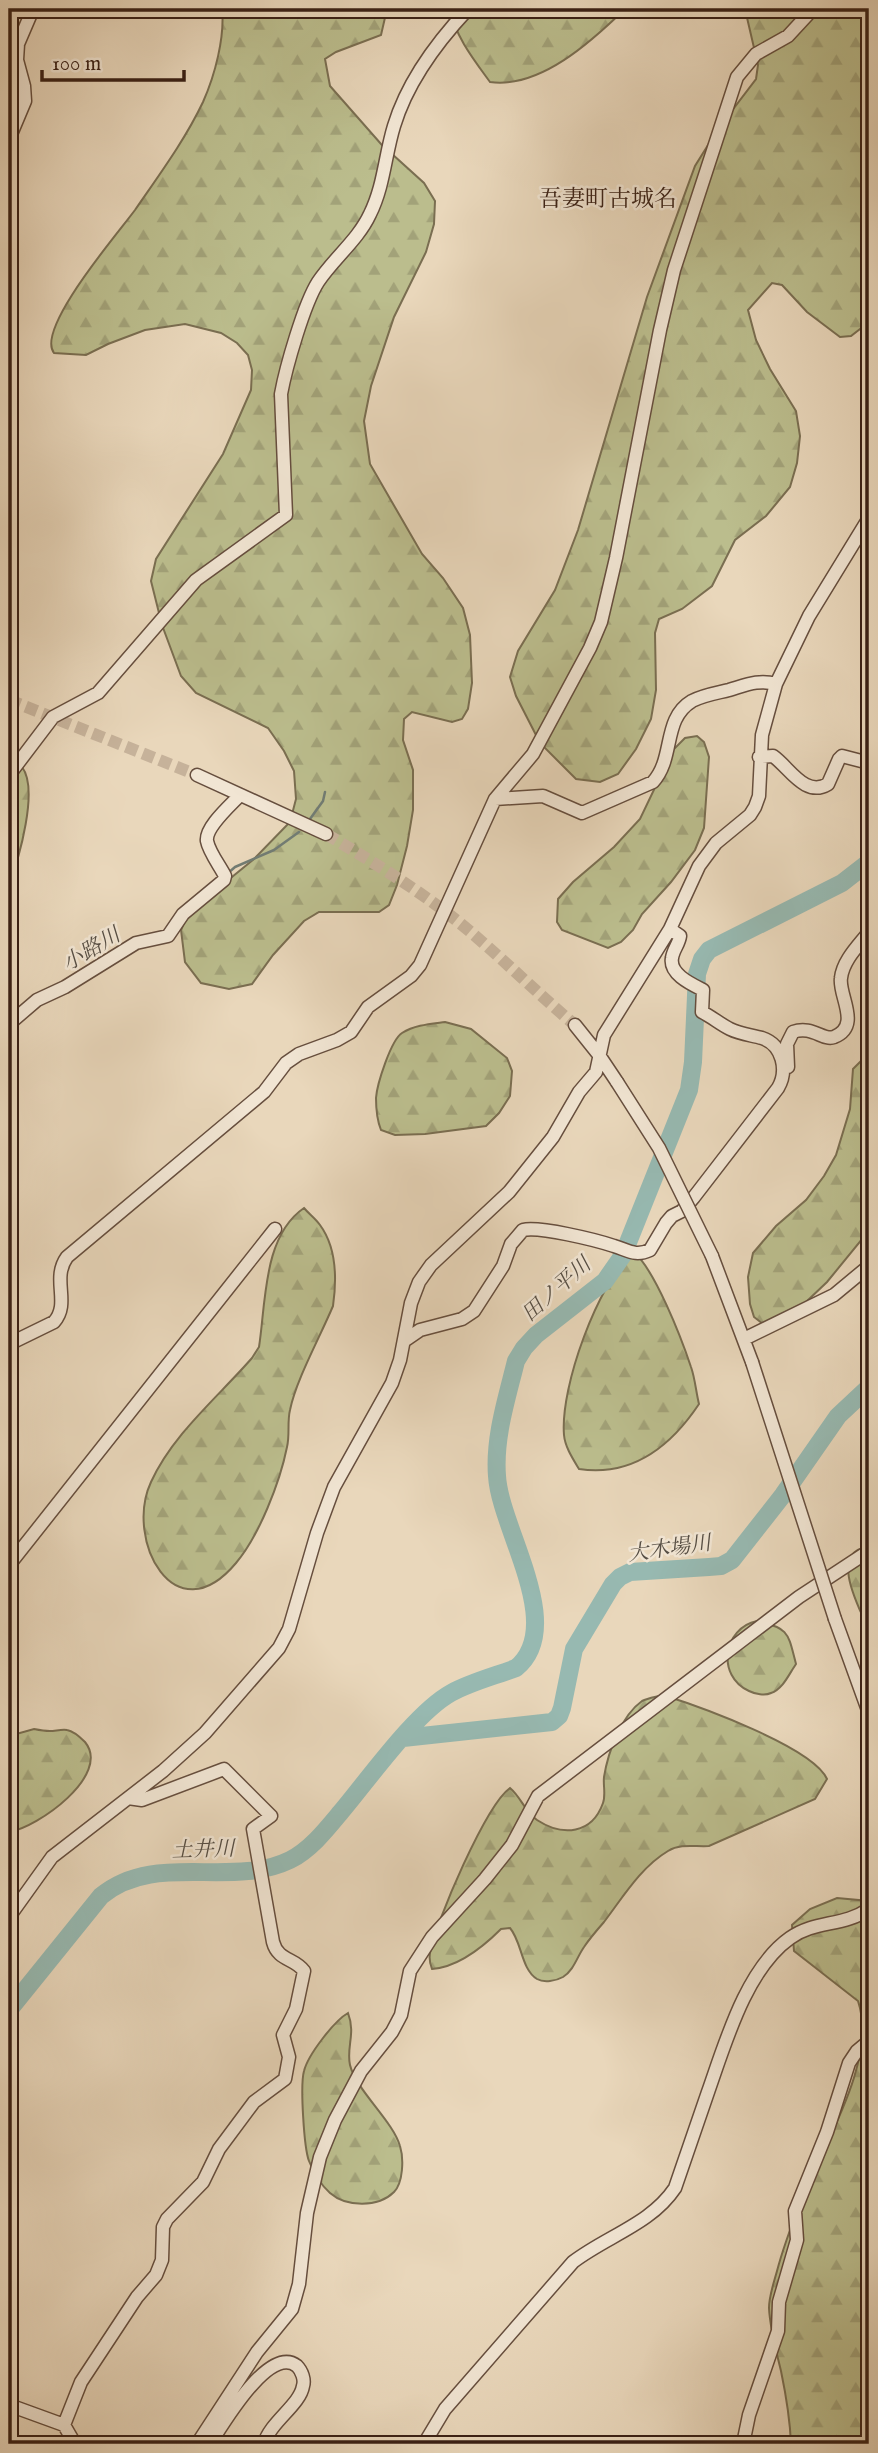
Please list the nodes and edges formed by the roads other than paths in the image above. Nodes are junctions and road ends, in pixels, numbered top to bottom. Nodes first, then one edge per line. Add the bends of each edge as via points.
1 (33, 9) edge
2 (467, 9) edge
3 (813, 9) edge
4 (9, 139) edge
5 (869, 518) edge
6 (776, 684) junction
7 (759, 757) junction
8 (869, 763) edge
9 (9, 775) edge
10 (197, 775) tunnel mouth
11 (240, 795) junction
12 (495, 799) junction
13 (326, 834) tunnel mouth
14 (670, 929) junction
15 (869, 932) edge
16 (9, 1024) edge
17 (575, 1025) tunnel mouth
18 (600, 1055) junction
19 (784, 1077) junction
20 (275, 1229) dead end
21 (869, 1266) edge
22 (744, 1339) junction
23 (404, 1341) junction
24 (9, 1344) edge
25 (869, 1551) edge
26 (9, 1565) edge
27 (869, 1713) edge
28 (128, 1798) junction
29 (869, 1909) edge
30 (9, 1917) edge
31 (869, 2041) edge
32 (9, 2405) edge
33 (64, 2425) junction
34 (75, 2444) edge
35 (197, 2444) edge
36 (210, 2444) edge
37 (264, 2444) edge
38 (424, 2444) edge
39 (743, 2444) edge

1 - 4 street via 18,44 24,101
2 - 9 street via 432,53 401,105 369,216 317,283 311,298 281,394 286,516 196,580 98,693 52,717
3 - 12 street via 788,36 756,54 737,77 674,270 601,622 533,754
5 - 6 street via 809,616
6 - 7 street
6 - 12 street via 755,682 694,700 674,720 661,774 589,812 574,811 543,796
7 - 8 street via 773,756 799,781 818,788 828,784 842,757
7 - 14 street via 755,807 707,854
10 - 11 street
11 - 13 street
11 - 16 street via 207,836 224,880 183,914 168,936 136,943 65,988 37,1000
12 - 24 street via 441,922 411,976 368,1007 351,1032 286,1063 264,1092 67,1257 58,1275 60,1316
14 - 18 street via 604,1035
14 - 19 street via 680,936 672,964 681,978 698,988 702,1012 729,1029 769,1042 781,1057
15 - 19 street via 841,974 848,1006 846,1024 829,1038 808,1030 793,1032 787,1044
17 - 18 street
18 - 22 street, bridge via 659,1148 712,1256
18 - 23 street via 596,1072 535,1161 419,1282
19 - 23 street via 694,1197 666,1223 650,1251 638,1254 539,1229 523,1230 474,1311
20 - 26 street
21 - 22 street via 834,1295
22 - 27 street, bridge
23 - 28 street via 392,1382 334,1487 279,1648 205,1733
25 - 35 street via 799,1597 538,1796 512,1845 432,1937 410,1971 401,2015 361,2071 320,2157 292,2309 257,2352
28 - 30 street via 52,1857
28 - 33 street via 142,1800 224,1769 271,1816 253,1829 275,1950 304,1971 296,2010 284,2035 288,2069 281,2083 254,2102 219,2150 203,2182 167,2219 156,2275 81,2382
29 - 38 street via 844,1922 801,1931 769,1958 728,2033 675,2189 649,2216 573,2262 445,2409
31 - 39 street via 849,2063 795,2211 797,2240 779,2302 778,2331
32 - 33 street
33 - 34 street
36 - 37 street via 261,2376 275,2365 290,2364 302,2374 302,2391 269,2431

